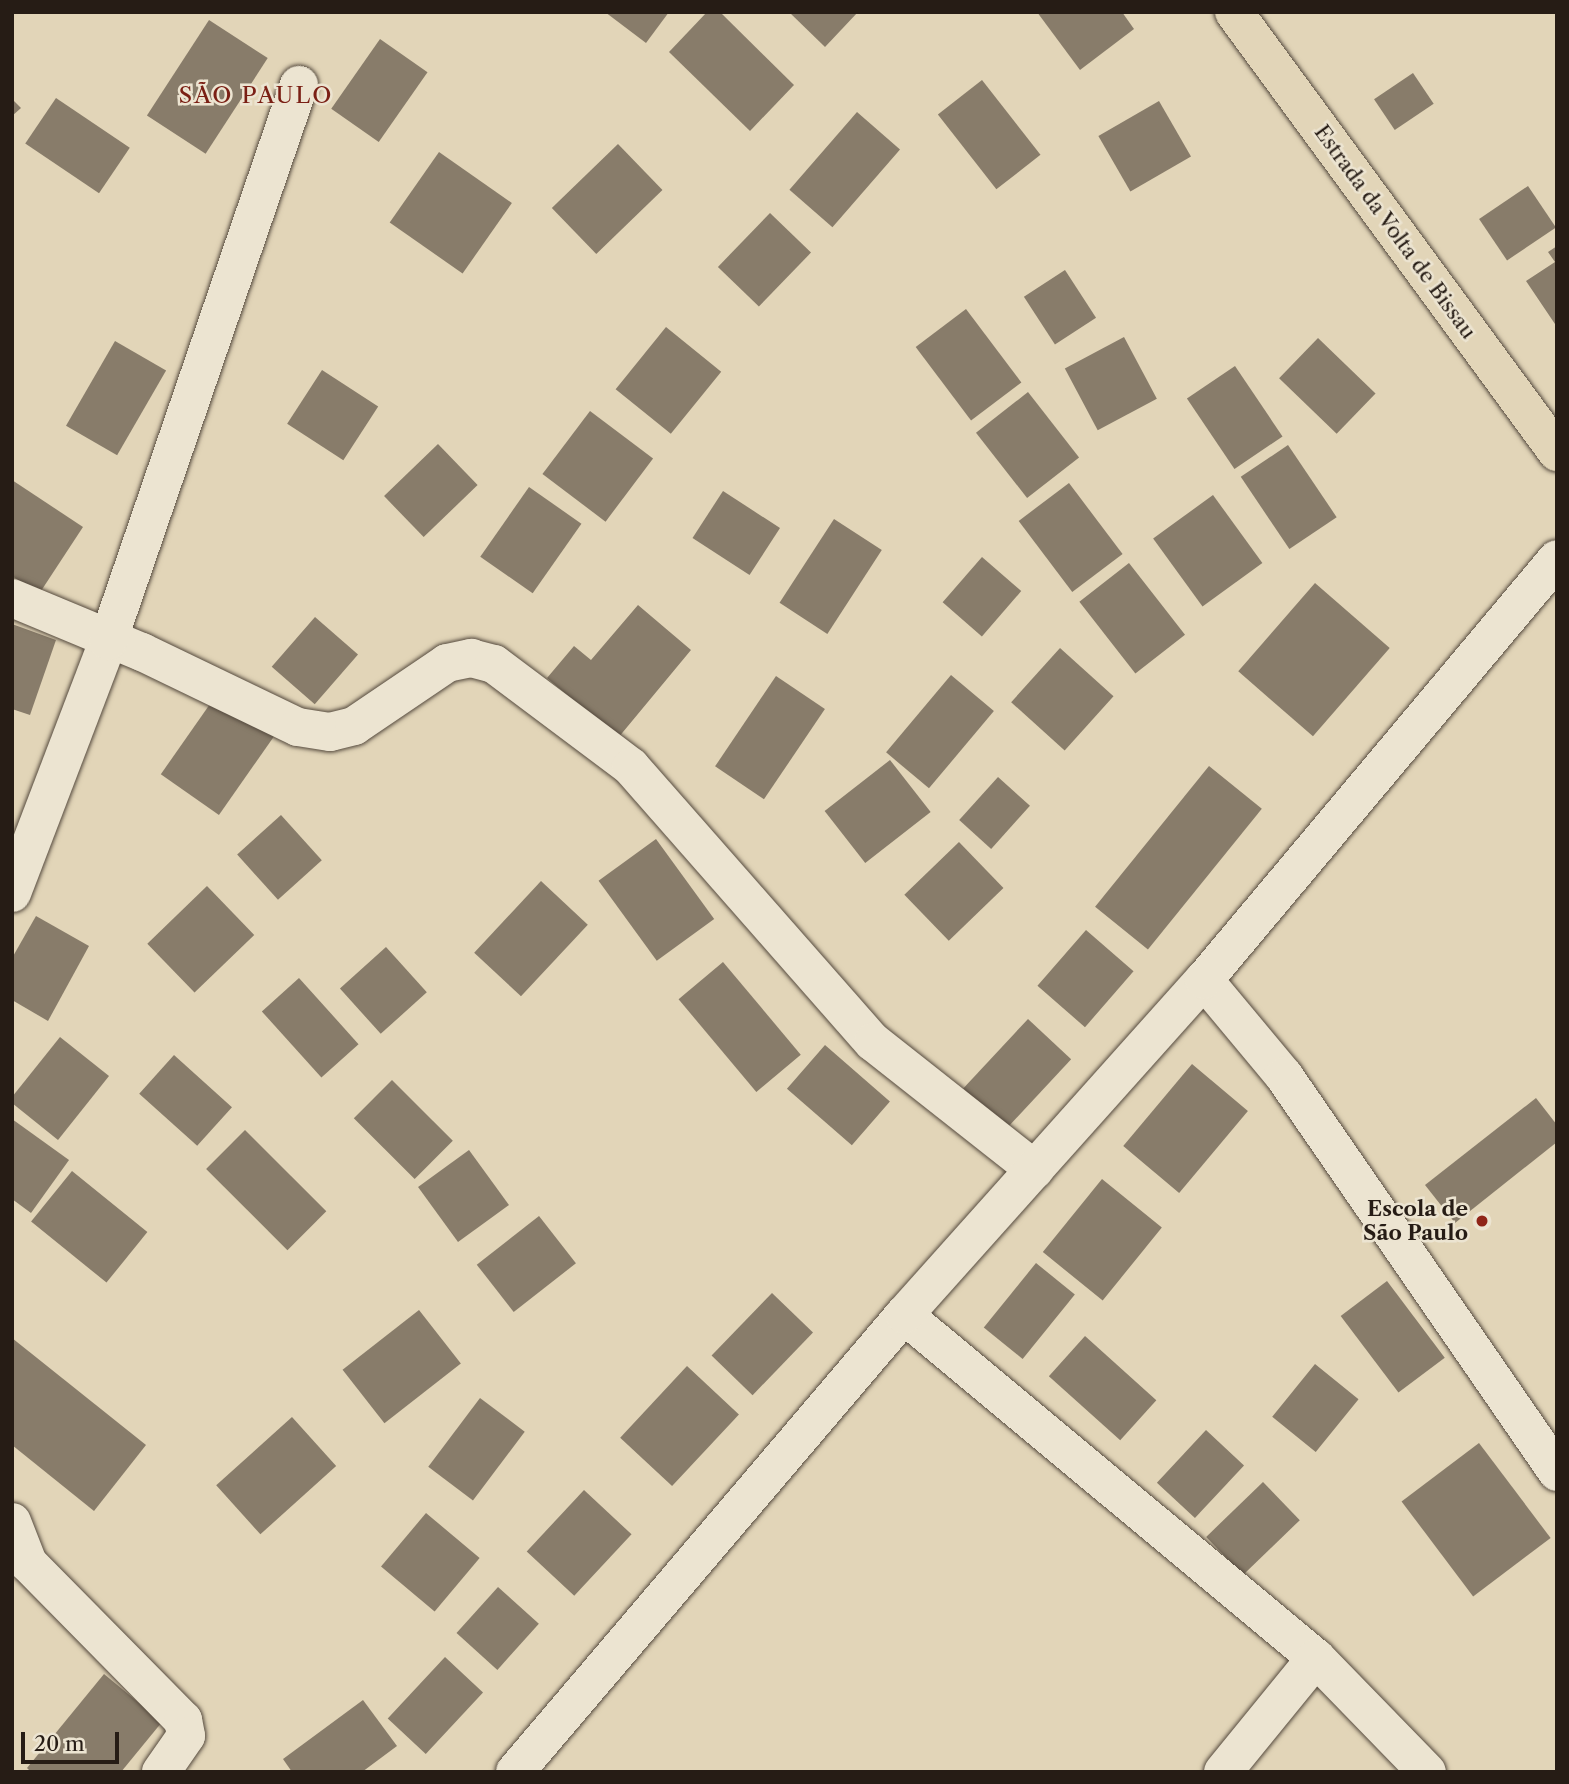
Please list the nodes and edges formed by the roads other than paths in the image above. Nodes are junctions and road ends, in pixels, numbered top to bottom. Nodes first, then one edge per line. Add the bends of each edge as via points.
1 (1234, 12) edge
2 (299, 85) dead end
3 (1552, 434) edge
4 (1557, 559) edge
5 (12, 598) edge
6 (108, 641) junction
7 (12, 893) edge
8 (1204, 980) junction
9 (1035, 1170) junction
10 (904, 1315) junction
11 (1557, 1472) edge
12 (12, 1522) edge
13 (1315, 1658) junction
14 (161, 1772) edge
15 (514, 1772) edge
16 (1223, 1772) edge
17 (1427, 1772) edge

1 - 3 main road, Estrada da Volta de Bissau
2 - 6 street
4 - 8 street
5 - 6 street
6 - 7 street
6 - 9 street via 142,652 298,727 330,732 354,726 447,663 471,658 494,664 631,767 873,1042
8 - 9 street
8 - 11 street via 1284,1076
9 - 10 street
10 - 13 street
10 - 15 street
12 - 14 street via 27,1563 183,1720 186,1736
13 - 16 street
13 - 17 street

